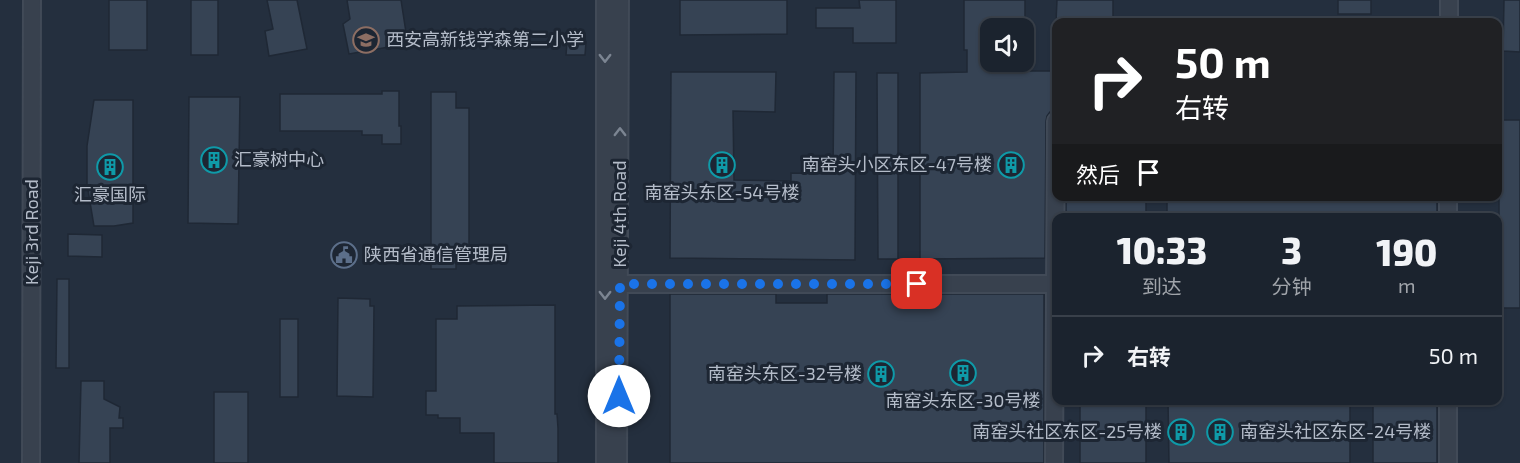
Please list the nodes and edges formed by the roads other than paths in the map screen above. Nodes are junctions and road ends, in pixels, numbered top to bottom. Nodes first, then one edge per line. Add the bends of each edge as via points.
1 (32, 0) edge
2 (605, 0) edge
3 (620, 0) edge
4 (1449, 0) edge
5 (1449, 18) edge
6 (620, 284) junction
7 (1052, 284) edge
8 (1054, 405) edge
9 (1448, 405) edge
10 (31, 463) edge
11 (605, 463) edge
12 (618, 463) edge
13 (1054, 463) edge
14 (1448, 463) edge

1 - 10 street, Keji 3rd Road
2 -> 11 street, Keji 4th Road
6 -> 3 street, Keji 4th Road
4 - 5 street
6 - 7 street
6 - 12 street, Keji 4th Road
8 - 13 street
9 - 14 street

